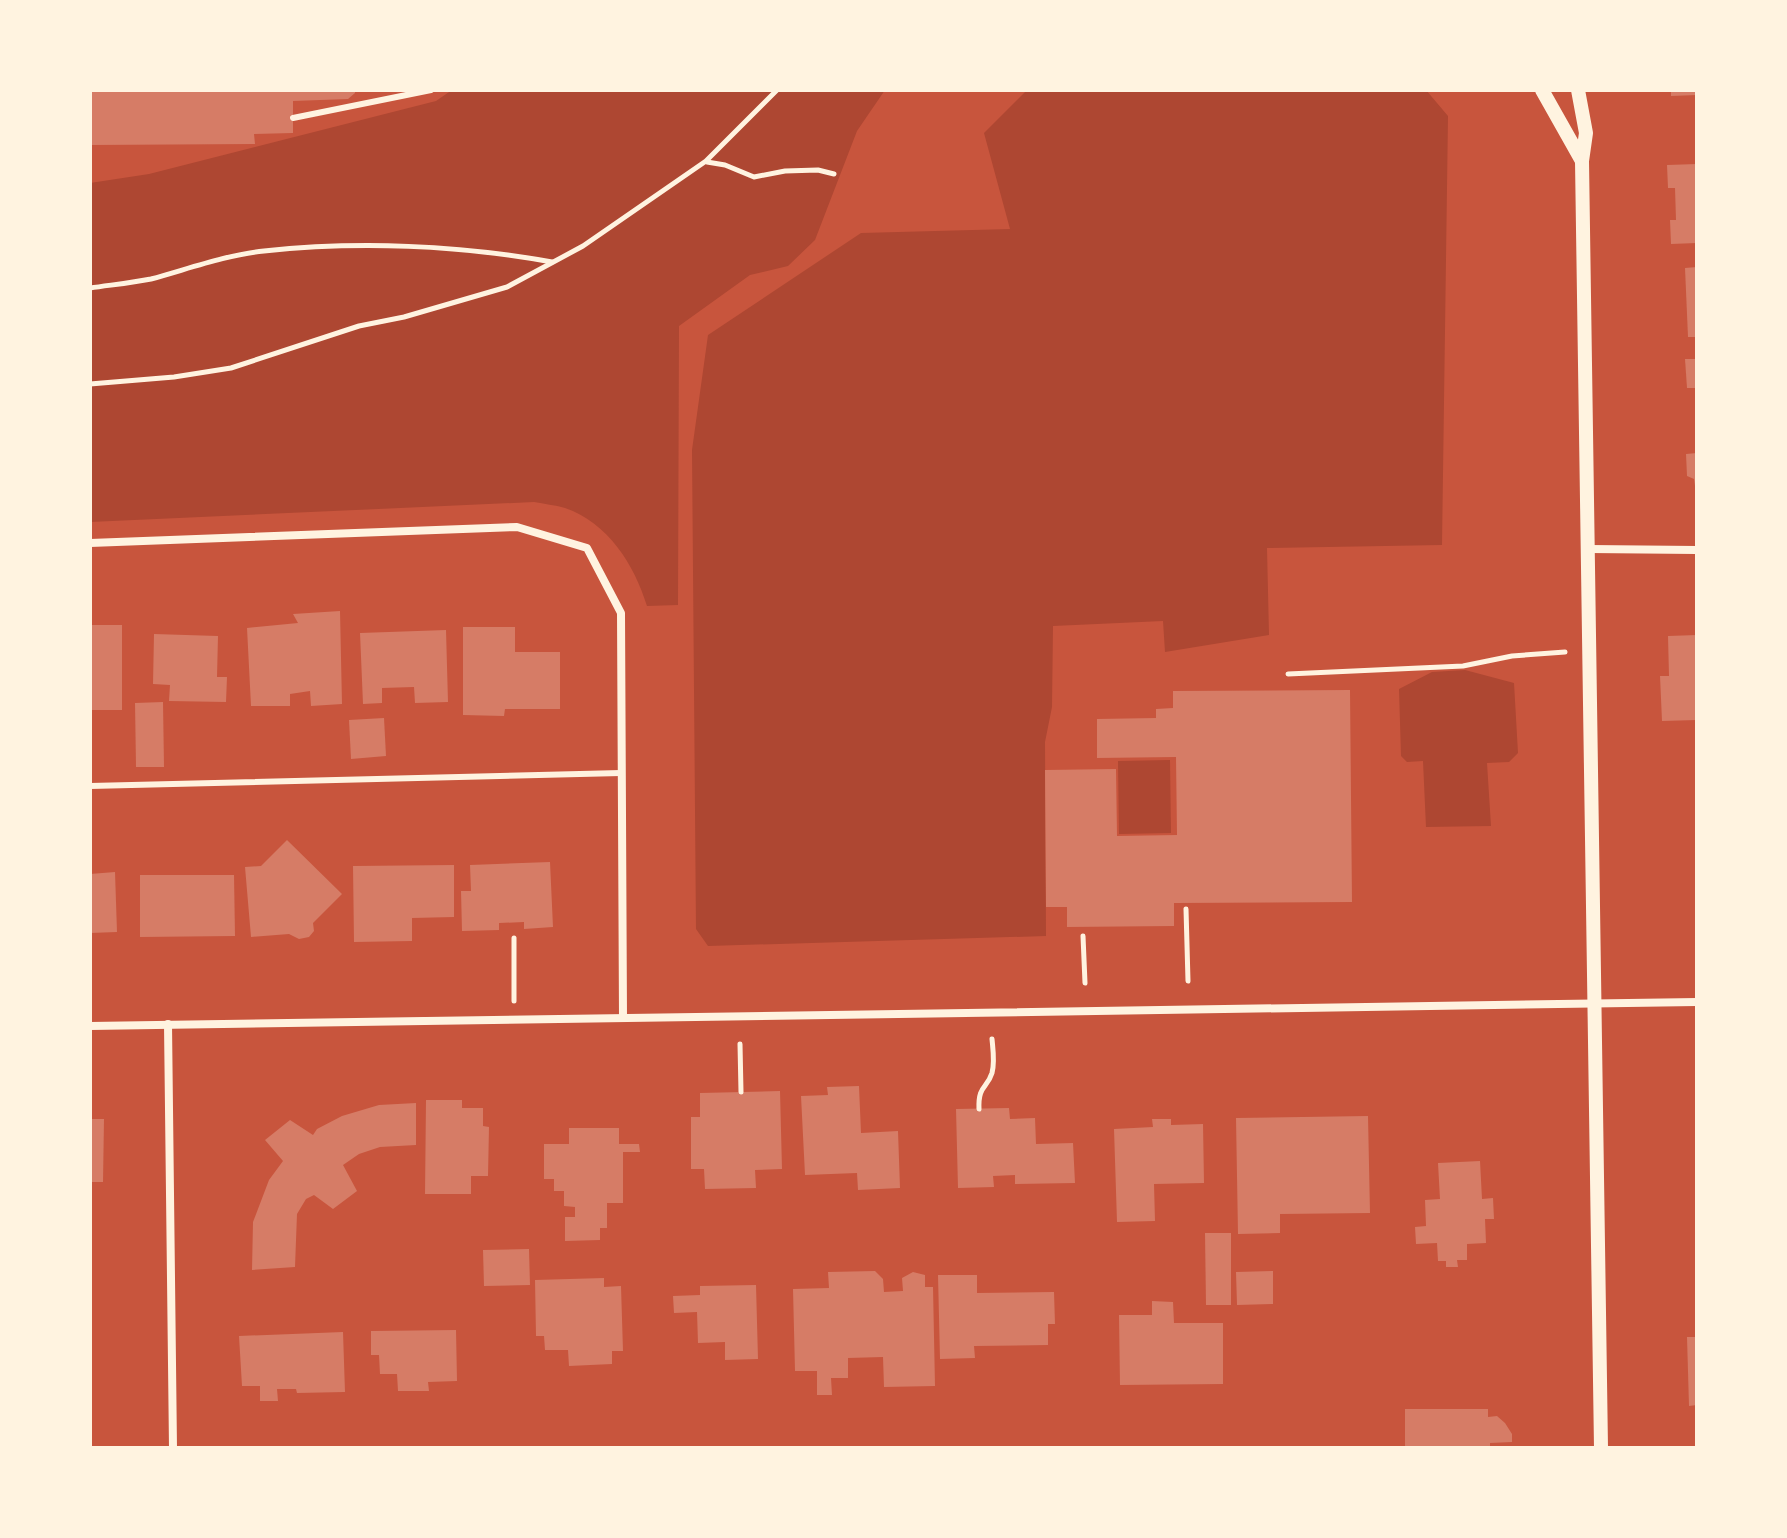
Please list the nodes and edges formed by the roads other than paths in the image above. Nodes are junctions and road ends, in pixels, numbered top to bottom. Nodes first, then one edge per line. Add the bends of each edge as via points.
1 (431, 90) edge
2 (1542, 90) edge
3 (1578, 90) edge
4 (293, 118) dead end
5 (1582, 161) junction
6 (90, 543) edge
7 (1589, 549) junction
8 (1697, 550) edge
9 (621, 773) junction
10 (90, 786) edge
11 (1697, 1002) edge
12 (1594, 1004) junction
13 (623, 1016) junction
14 (168, 1024) junction
15 (90, 1026) edge
16 (173, 1448) edge
17 (1601, 1448) edge

1 - 4 lane
2 - 5 street
3 - 5 street via 1586,133
5 - 7 street
6 - 9 street via 517,527 587,548 621,613
7 - 8 street
7 - 12 street
9 - 10 lane
9 - 13 street
11 - 12 street
12 - 13 street
12 - 17 street
13 - 14 street
14 - 15 street
14 - 16 street

